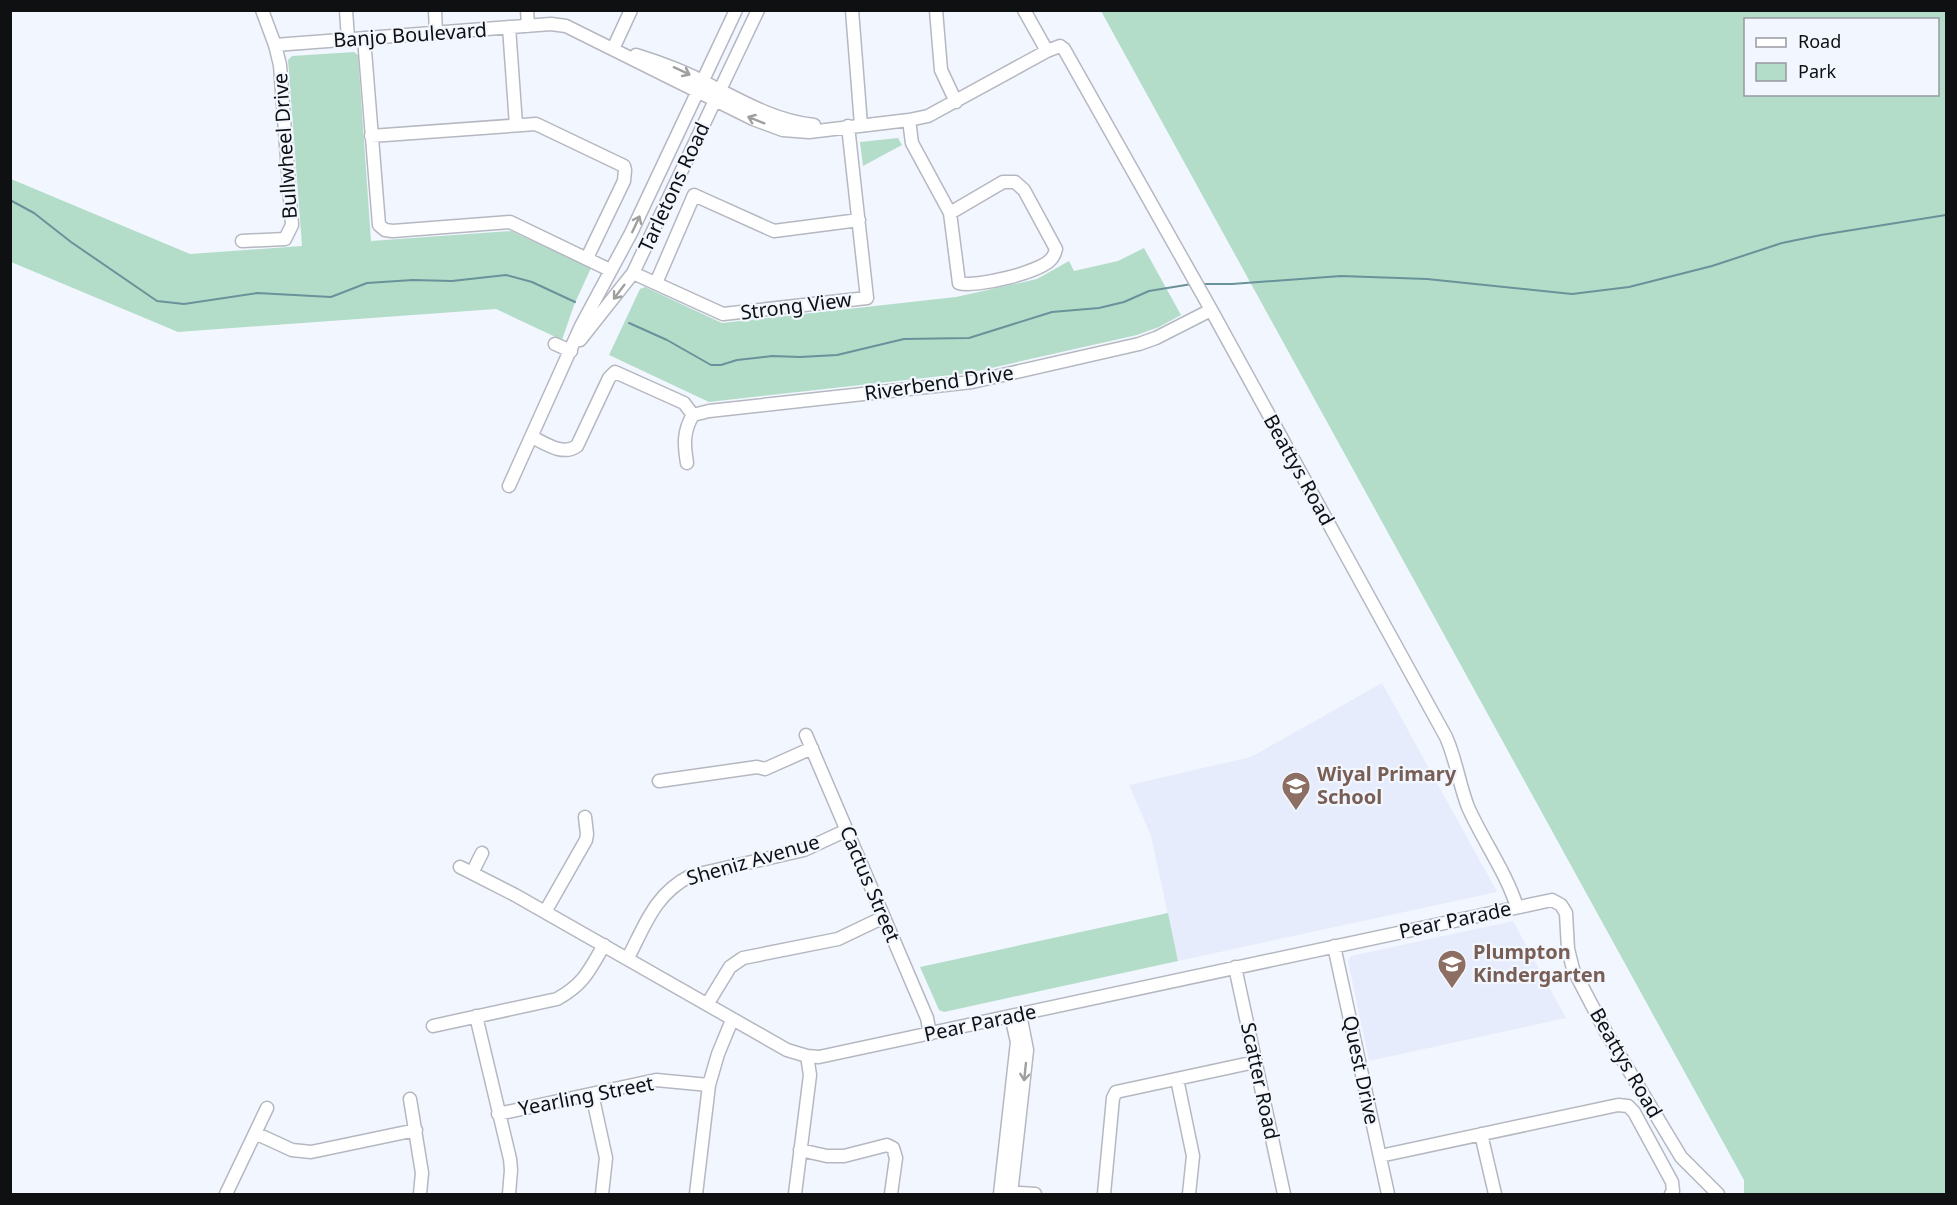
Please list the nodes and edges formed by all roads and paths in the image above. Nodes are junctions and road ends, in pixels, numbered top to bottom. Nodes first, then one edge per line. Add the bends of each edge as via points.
1 (262, 10) edge
2 (346, 10) edge
3 (435, 10) edge
4 (527, 10) edge
5 (631, 10) edge
6 (736, 10) edge
7 (758, 10) edge
8 (852, 10) edge
9 (936, 10) edge
10 (1024, 10) edge
11 (528, 26) junction
12 (509, 27) junction
13 (436, 33) junction
14 (364, 38) junction
15 (348, 39) junction
16 (275, 45) junction
17 (1052, 48) junction
18 (613, 49) junction
19 (708, 90) junction
20 (956, 102) junction
21 (909, 120) junction
22 (516, 125) junction
23 (854, 125) junction
24 (371, 136) junction
25 (950, 213) junction
26 (859, 220) junction
27 (242, 241) dead end
28 (586, 258) junction
29 (610, 270) junction
30 (633, 273) junction
31 (656, 283) junction
32 (1211, 310) junction
33 (555, 344) dead end
34 (571, 351) junction
35 (693, 415) junction
36 (532, 437) junction
37 (687, 463) dead end
38 (509, 486) dead end
39 (806, 735) dead end
40 (812, 748) junction
41 (659, 781) dead end
42 (585, 818) dead end
43 (846, 830) junction
44 (482, 853) dead end
45 (460, 867) dead end
46 (472, 873) junction
47 (1539, 902) joint
48 (1517, 907) junction
49 (545, 912) junction
50 (884, 917) junction
51 (604, 945) junction
52 (1334, 946) junction
53 (628, 958) junction
54 (1235, 967) junction
55 (708, 1003) junction
56 (455, 1006) dead end
57 (1016, 1015) junction
58 (476, 1016) junction
59 (458, 1020) junction
60 (732, 1020) junction
61 (433, 1026) dead end
62 (930, 1034) junction
63 (807, 1056) junction
64 (1255, 1062) junction
65 (1177, 1079) junction
66 (709, 1085) junction
67 (592, 1094) junction
68 (410, 1099) dead end
69 (267, 1108) dead end
70 (498, 1114) junction
71 (416, 1130) junction
72 (255, 1133) junction
73 (1481, 1134) junction
74 (800, 1150) junction
75 (1380, 1156) junction
76 (1006, 1193) edge
77 (226, 1194) edge
78 (420, 1194) edge
79 (509, 1194) edge
80 (602, 1194) edge
81 (696, 1194) edge
82 (795, 1194) edge
83 (891, 1194) edge
84 (1035, 1194) edge
85 (1104, 1194) edge
86 (1189, 1194) edge
87 (1284, 1194) edge
88 (1388, 1194) edge
89 (1495, 1194) edge
90 (1671, 1194) edge
91 (1718, 1194) edge

1 - 16 street
2 - 15 street
3 - 13 street
4 - 11 street
5 - 18 street
6 - 19 street, Tarletons Road
7 - 19 street, Tarletons Road
8 - 23 street, Strong View
9 - 20 street via 941,70
10 - 17 street, Beattys Road
11 - 12 street, Banjo Boulevard
11 - 18 street, Banjo Boulevard via 566,26
12 - 13 street, Banjo Boulevard
12 - 22 street
13 - 14 street, Banjo Boulevard
14 - 15 street, Banjo Boulevard
14 - 24 street
15 - 16 street, Banjo Boulevard
16 - 27 street, Bullwheel Drive via 280,65 292,225 285,238
17 - 20 street, Banjo Boulevard
17 - 32 street, Beattys Road via 1064,49
18 - 19 street, Banjo Boulevard via 672,66
19 - 23 street, Banjo Boulevard via 753,119 783,130 809,132
29 -> 19 street, Tarletons Road
19 - 30 street, Tarletons Road
20 - 21 street, Banjo Boulevard via 928,116
21 - 23 street, Banjo Boulevard
21 - 25 street via 912,143
22 - 24 street
22 - 28 street via 536,124 624,166 624,181
23 - 26 street, Strong View
24 - 28 street via 377,220 385,230 510,222
25 - 25 street via 959,283 973,284 1030,272 1052,260 1056,249 1024,189 1015,182 1004,182
26 - 31 street via 774,231 694,195
26 - 31 street, Strong View via 867,298 723,314
28 - 29 street
29 - 34 street, Tarletons Road
30 - 31 street, Strong View
30 -> 34 street, Tarletons Road
32 - 35 street, Riverbend Drive via 1140,344 972,382
32 - 48 street, Beattys Road via 1446,737 1468,805
33 - 34 street
34 - 36 street, Tarletons Road
35 - 36 street via 684,403 615,372 577,446 564,451
35 - 37 street via 686,426
36 - 38 street, Tarletons Road
39 - 40 street, Cactus Street
40 - 41 street via 765,769
40 - 43 street, Cactus Street
42 - 49 street via 586,840
43 - 50 street, Cactus Street
43 - 53 street, Sheniz Avenue via 804,850 678,882 660,898
44 - 46 street
45 - 46 street, Pear Parade
46 - 49 street, Pear Parade
47 - 48 street, Pear Parade
47 - 91 street, Beattys Road via 1552,900 1566,913 1573,969 1607,1034 1681,1157
48 - 52 street, Pear Parade
49 - 51 street, Pear Parade
50 - 55 street via 838,939 743,958 730,967
50 - 62 street, Cactus Street via 927,1018
51 - 53 street, Pear Parade
51 - 58 street via 583,982 573,991 557,999
52 - 54 street, Pear Parade
52 - 75 street, Quest Drive
53 - 55 street, Pear Parade
54 - 57 street, Pear Parade
54 - 64 street, Scatter Road
55 - 60 street, Pear Parade
56 - 59 street
57 - 62 street, Pear Parade
57 - 76 street via 1027,1050
58 - 59 street
58 - 70 street
59 - 61 street
60 - 63 street, Pear Parade via 787,1050
60 - 66 street
62 - 63 street, Pear Parade via 819,1058
63 - 74 street via 810,1075
64 - 65 street
64 - 87 street, Scatter Road
65 - 85 street via 1116,1092
65 - 86 street via 1192,1148
66 - 67 street, Yearling Street via 656,1080
66 - 81 street
67 - 70 street, Yearling Street
67 - 80 street via 606,1158
68 - 71 street
69 - 72 street
70 - 79 street via 510,1159
71 - 72 street via 311,1152 292,1150
71 - 78 street via 422,1173
72 - 77 street
73 - 75 street
73 - 89 street
73 - 90 street via 1603,1107 1628,1106 1672,1182
74 - 82 street
74 - 83 street via 844,1156 887,1145 893,1148 896,1158
75 - 88 street, Quest Drive
76 - 84 street

